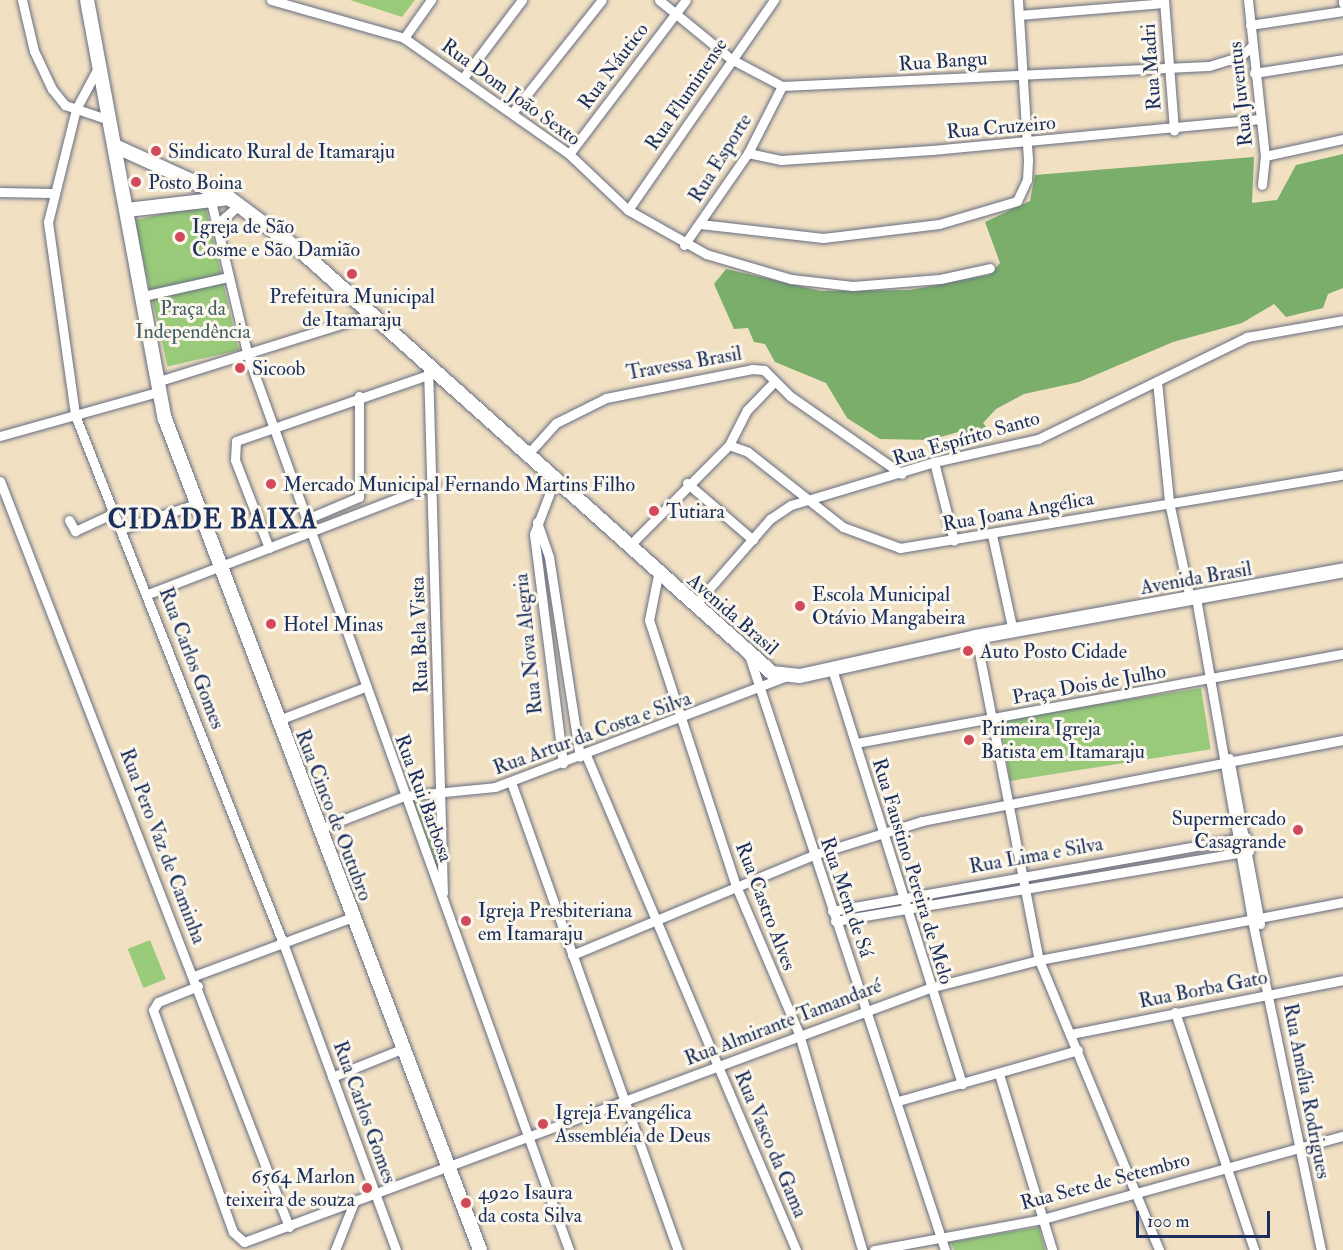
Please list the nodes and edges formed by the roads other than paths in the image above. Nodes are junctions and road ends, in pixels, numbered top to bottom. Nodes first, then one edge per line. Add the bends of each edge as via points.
1 (22, 0) edge
2 (87, 0) edge
3 (271, 0) edge
4 (431, 0) edge
5 (522, 0) edge
6 (602, 0) edge
7 (659, 0) edge
8 (686, 0) edge
9 (774, 0) edge
10 (1018, 0) edge
11 (1248, 0) edge
12 (1164, 2) edge
13 (1343, 11) edge
14 (676, 14) junction
15 (1019, 15) junction
16 (1250, 25) junction
17 (404, 38) junction
18 (1252, 46) junction
19 (731, 59) junction
20 (1343, 59) edge
21 (1170, 66) junction
22 (98, 68) junction
23 (1254, 73) junction
24 (1022, 74) junction
25 (463, 78) junction
26 (782, 86) junction
27 (76, 109) junction
28 (512, 113) junction
29 (1258, 119) junction
30 (109, 120) junction
31 (1174, 131) junction
32 (1343, 138) edge
33 (1027, 143) junction
34 (115, 146) junction
35 (748, 153) junction
36 (569, 154) junction
37 (1265, 156) junction
38 (141, 158) junction
39 (185, 176) junction
40 (121, 179) junction
41 (1262, 184) dead end
42 (0, 192) edge
43 (51, 193) junction
44 (209, 193) junction
45 (183, 202) junction
46 (234, 202) junction
47 (127, 210) junction
48 (628, 210) junction
49 (700, 224) junction
50 (216, 225) junction
51 (684, 245) junction
52 (990, 268) dead end
53 (229, 277) junction
54 (143, 296) junction
55 (370, 315) junction
56 (1343, 320) edge
57 (248, 356) junction
58 (428, 371) junction
59 (1157, 381) junction
60 (773, 383) junction
61 (157, 387) junction
62 (359, 396) junction
63 (75, 415) junction
64 (273, 426) junction
65 (0, 436) edge
66 (729, 446) junction
67 (528, 454) junction
68 (934, 462) junction
69 (902, 474) junction
70 (1343, 475) edge
71 (555, 479) junction
72 (0, 481) edge
73 (687, 483) junction
74 (435, 484) junction
75 (804, 499) junction
76 (1169, 502) junction
77 (196, 504) junction
78 (114, 513) junction
79 (307, 519) junction
80 (536, 519) junction
81 (69, 520) dead end
82 (121, 529) junction
83 (311, 532) junction
84 (992, 535) junction
85 (753, 540) junction
86 (954, 540) junction
87 (629, 546) junction
88 (269, 548) junction
89 (219, 567) junction
90 (1343, 570) edge
91 (658, 575) junction
92 (148, 594) junction
93 (1193, 599) junction
94 (694, 606) junction
95 (1013, 631) junction
96 (976, 638) junction
97 (1343, 654) edge
98 (750, 658) junction
99 (832, 669) junction
100 (785, 677) junction
101 (1212, 680) junction
102 (365, 687) junction
103 (760, 688) junction
104 (992, 720) junction
105 (276, 721) junction
106 (682, 721) junction
107 (1343, 740) edge
108 (855, 743) junction
109 (583, 756) junction
110 (1228, 763) junction
111 (563, 764) junction
112 (511, 782) junction
113 (442, 793) junction
114 (404, 796) junction
115 (1008, 801) junction
116 (319, 830) junction
117 (882, 833) junction
118 (1242, 838) junction
119 (1244, 852) junction
120 (813, 855) junction
121 (1022, 877) junction
122 (736, 886) junction
123 (1024, 887) junction
124 (901, 896) junction
125 (443, 901) junction
126 (1343, 902) edge
127 (905, 907) junction
128 (832, 911) junction
129 (353, 917) junction
130 (658, 918) junction
131 (1256, 920) junction
132 (835, 921) junction
133 (283, 943) junction
134 (572, 955) junction
135 (1039, 960) junction
136 (194, 976) junction
137 (1343, 980) edge
138 (198, 986) junction
139 (929, 988) junction
140 (1271, 993) junction
141 (866, 1009) junction
142 (1175, 1012) junction
143 (799, 1034) junction
144 (1071, 1034) junction
145 (404, 1048) junction
146 (1077, 1050) junction
147 (718, 1065) junction
148 (999, 1074) junction
149 (332, 1077) junction
150 (962, 1084) junction
151 (624, 1101) junction
152 (898, 1101) junction
153 (1343, 1136) edge
154 (529, 1137) junction
155 (1299, 1147) junction
156 (448, 1166) junction
157 (1225, 1169) junction
158 (1138, 1191) junction
159 (376, 1194) junction
160 (354, 1202) junction
161 (1043, 1219) junction
162 (289, 1227) junction
163 (941, 1235) junction
164 (335, 1250) edge
165 (396, 1250) edge
166 (480, 1250) edge
167 (569, 1250) edge
168 (678, 1250) edge
169 (796, 1250) edge
170 (862, 1250) edge
171 (874, 1250) edge
172 (945, 1250) edge
173 (1052, 1250) edge
174 (1159, 1250) edge
175 (1254, 1250) edge
176 (1321, 1250) edge

1 - 27 street via 42,71 52,89
2 - 22 street
3 - 17 street, Rua Dom João Sexto
4 - 17 street
5 - 25 street
6 - 28 street
7 - 14 street
8 - 14 street, Rua Náutico
9 - 19 street, Rua Fluminense
10 - 15 street
11 - 16 street, Rua Juventus
12 - 15 street
12 - 21 street, Rua Madri
13 - 16 street
14 - 19 street
14 - 36 street, Rua Náutico
15 - 24 street
16 - 18 street, Rua Juventus
17 - 25 street, Rua Dom João Sexto
18 - 21 street, Rua Bangu via 1221,64
18 - 23 street, Rua Juventus
19 - 26 street
19 - 48 street, Rua Fluminense
20 - 23 street
21 - 24 street, Rua Bangu
21 - 31 street, Rua Madri
22 - 27 street, Rua Carlos Gomes
22 - 30 street
23 - 29 street, Rua Juventus
24 - 26 street, Rua Bangu
24 - 33 street
25 - 28 street, Rua Dom João Sexto
26 - 35 street, Rua Esporte
27 - 30 street
27 - 43 street, Rua Carlos Gomes
28 - 36 street, Rua Dom João Sexto
29 - 31 street, Rua Cruzeiro
29 - 37 street, Rua Juventus
30 - 34 street
31 - 33 street, Rua Cruzeiro
32 - 37 street
33 - 35 street, Rua Cruzeiro via 781,160
33 - 49 street via 1024,191 1008,206 939,224 823,238
34 - 38 street
34 - 40 street
35 - 49 street, Rua Esporte
36 - 48 street, Rua Dom João Sexto
37 - 41 street, Rua Juventus
38 - 39 street
38 - 40 street
39 - 44 street
39 - 45 street
40 - 47 street
42 - 43 street
43 - 63 street, Rua Carlos Gomes via 49,248
44 - 45 street
44 - 46 street
44 - 50 street
45 - 47 street
46 - 50 street
46 - 55 street
47 - 54 street
48 - 51 street, Rua Dom João Sexto
49 - 51 street, Rua Esporte
50 - 53 street
51 - 52 street, Rua Dom João Sexto via 744,267 824,285 897,284
53 - 54 street
53 - 57 street
54 - 61 street
55 - 57 street
55 - 58 street, Avenida Brasil
56 - 59 street, Rua Espírito Santo via 1247,337
57 - 61 street
57 - 64 street, Rua Rui Barbosa
58 - 62 street
58 - 67 street, Avenida Brasil
58 - 74 street, Rua Bela Vista
59 - 68 street, Rua Espírito Santo via 1097,406 1038,439
59 - 76 street
60 - 66 street via 747,410
60 - 67 street, Travessa Brasil via 764,370 752,369 626,391 573,412
60 - 69 street, Travessa Brasil
61 - 63 street
61 - 77 street, Rua Cinco de Outubro
62 - 64 street
62 - 79 street via 359,496
63 - 65 street
63 - 78 street, Rua Carlos Gomes
64 - 79 street, Rua Rui Barbosa
64 - 88 street via 236,441 233,451
66 - 73 street
66 - 75 street, Rua Joana Angélica via 748,452
67 - 71 street, Avenida Brasil
68 - 69 street, Rua Espírito Santo
68 - 86 street
69 - 75 street, Rua Espírito Santo
70 - 76 street, Rua Joana Angélica
71 - 80 street
71 - 87 street, Avenida Brasil
72 - 136 street, Rua Pero Vaz de Caminha
73 - 85 street
73 - 87 street
74 - 83 street
74 - 113 street, Rua Bela Vista
75 - 85 street, Rua Espírito Santo via 781,510
75 - 86 street, Rua Joana Angélica via 882,545 900,548
76 - 84 street, Rua Joana Angélica
76 - 93 street
77 - 82 street
77 - 89 street, Rua Cinco de Outubro
78 - 81 street via 75,531
78 - 82 street, Rua Carlos Gomes
79 - 83 street, Rua Rui Barbosa
80 - 109 street, Rua Nova Alegria via 549,557
80 - 111 street, Rua Nova Alegria via 551,694
82 - 92 street, Rua Carlos Gomes
83 - 88 street
83 - 102 street, Rua Rui Barbosa
84 - 86 street, Rua Joana Angélica
84 - 95 street
85 - 94 street, Rua Espírito Santo
87 - 91 street, Avenida Brasil
88 - 89 street
89 - 92 street
89 - 105 street, Rua Cinco de Outubro
90 - 93 street, Avenida Brasil
91 - 94 street, Avenida Brasil
91 - 106 street, Rua Castro Alves via 649,620
92 - 133 street, Rua Carlos Gomes
93 - 95 street, Avenida Brasil
93 - 101 street
94 - 98 street, Avenida Brasil
95 - 96 street, Avenida Brasil
96 - 99 street, Avenida Brasil
96 - 104 street
97 - 101 street, Praça Dois de Julho
98 - 100 street, Avenida Brasil
98 - 103 street, Rua Mem de Sá
99 - 100 street, Avenida Brasil
99 - 108 street, Rua Faustino Pereira de Melo
100 - 103 street, Rua Artur da Costa e Silva
101 - 104 street, Praça Dois de Julho
101 - 110 street
102 - 105 street
102 - 114 street, Rua Rui Barbosa
103 - 106 street, Rua Artur da Costa e Silva
103 - 120 street, Rua Mem de Sá
104 - 108 street
104 - 115 street, Praça Dois de Julho
105 - 116 street, Rua Cinco de Outubro
106 - 109 street, Rua Artur da Costa e Silva
106 - 122 street, Rua Castro Alves
107 - 110 street
108 - 117 street, Rua Faustino Pereira de Melo
109 - 111 street, Rua Artur da Costa e Silva
109 - 130 street, Rua Nova Alegria
110 - 115 street
110 - 118 street, Rua Amélia Rodrigues
111 - 112 street, Rua Artur da Costa e Silva
112 - 113 street, Rua Artur da Costa e Silva
112 - 134 street
113 - 114 street, Rua Artur da Costa e Silva
113 - 125 street, Rua Bela Vista
114 - 116 street, Rua Artur da Costa e Silva
114 - 125 street, Rua Rui Barbosa
115 - 117 street
115 - 121 street, Praça Dois de Julho
116 - 129 street, Rua Cinco de Outubro
117 - 120 street
117 - 124 street, Rua Faustino Pereira de Melo
118 - 119 street, Rua Amélia Rodrigues
118 - 121 street, Rua Lima e Silva
119 - 123 street, Rua Lima e Silva
119 - 131 street, Rua Amélia Rodrigues
120 - 122 street
120 - 128 street, Rua Mem de Sá
121 - 123 street, Praça Dois de Julho
121 - 124 street, Rua Lima e Silva
122 - 130 street
122 - 143 street, Rua Castro Alves
123 - 127 street, Rua Lima e Silva
123 - 135 street, Praça Dois de Julho
124 - 127 street, Rua Faustino Pereira de Melo
124 - 128 street, Rua Lima e Silva
125 - 154 street, Rua Rui Barbosa
126 - 131 street, Rua Almirante Tamandaré
127 - 132 street, Rua Lima e Silva
127 - 139 street, Rua Faustino Pereira de Melo
128 - 132 street, Rua Mem de Sá
129 - 133 street
129 - 145 street, Rua Cinco de Outubro
130 - 134 street
130 - 147 street, Rua Vasco da Gama
131 - 135 street, Rua Almirante Tamandaré
131 - 140 street, Rua Amélia Rodrigues
132 - 141 street, Rua Mem de Sá
133 - 136 street
133 - 149 street, Rua Carlos Gomes
134 - 151 street
135 - 139 street, Rua Almirante Tamandaré
135 - 144 street, Praça Dois de Julho
136 - 138 street, Rua Pero Vaz de Caminha
137 - 140 street, Rua Borba Gato
138 - 162 street, Rua Pero Vaz de Caminha
138 - 162 street, Rua Almirante Tamandaré via 158,1002 153,1010 233,1232 236,1239 254,1240
139 - 141 street, Rua Almirante Tamandaré
139 - 150 street, Rua Faustino Pereira de Melo
140 - 142 street, Rua Borba Gato
140 - 155 street, Rua Amélia Rodrigues
141 - 143 street, Rua Almirante Tamandaré
141 - 152 street, Rua Mem de Sá
142 - 144 street, Rua Borba Gato
142 - 157 street
143 - 147 street, Rua Almirante Tamandaré
143 - 170 street, Rua Castro Alves
144 - 146 street, Praça Dois de Julho
145 - 149 street
145 - 156 street, Rua Cinco de Outubro
146 - 148 street
146 - 158 street, Praça Dois de Julho
147 - 151 street, Rua Almirante Tamandaré
147 - 169 street, Rua Vasco da Gama
148 - 150 street
148 - 161 street
149 - 159 street, Rua Carlos Gomes
150 - 152 street
151 - 154 street, Rua Almirante Tamandaré
151 - 168 street
152 - 163 street, Rua Mem de Sá
153 - 155 street, Rua Sete de Setembro
154 - 156 street, Rua Almirante Tamandaré
154 - 167 street, Rua Rui Barbosa
155 - 157 street, Rua Sete de Setembro
155 - 176 street, Rua Amélia Rodrigues
156 - 159 street, Rua Almirante Tamandaré
156 - 166 street, Rua Cinco de Outubro
157 - 158 street, Rua Sete de Setembro
157 - 175 street
158 - 161 street, Rua Sete de Setembro
158 - 174 street, Praça Dois de Julho
159 - 160 street, Rua Almirante Tamandaré
159 - 165 street, Rua Carlos Gomes
160 - 162 street, Rua Almirante Tamandaré
160 - 164 street
161 - 163 street, Rua Sete de Setembro
161 - 173 street
163 - 171 street, Rua Sete de Setembro
163 - 172 street, Rua Mem de Sá

